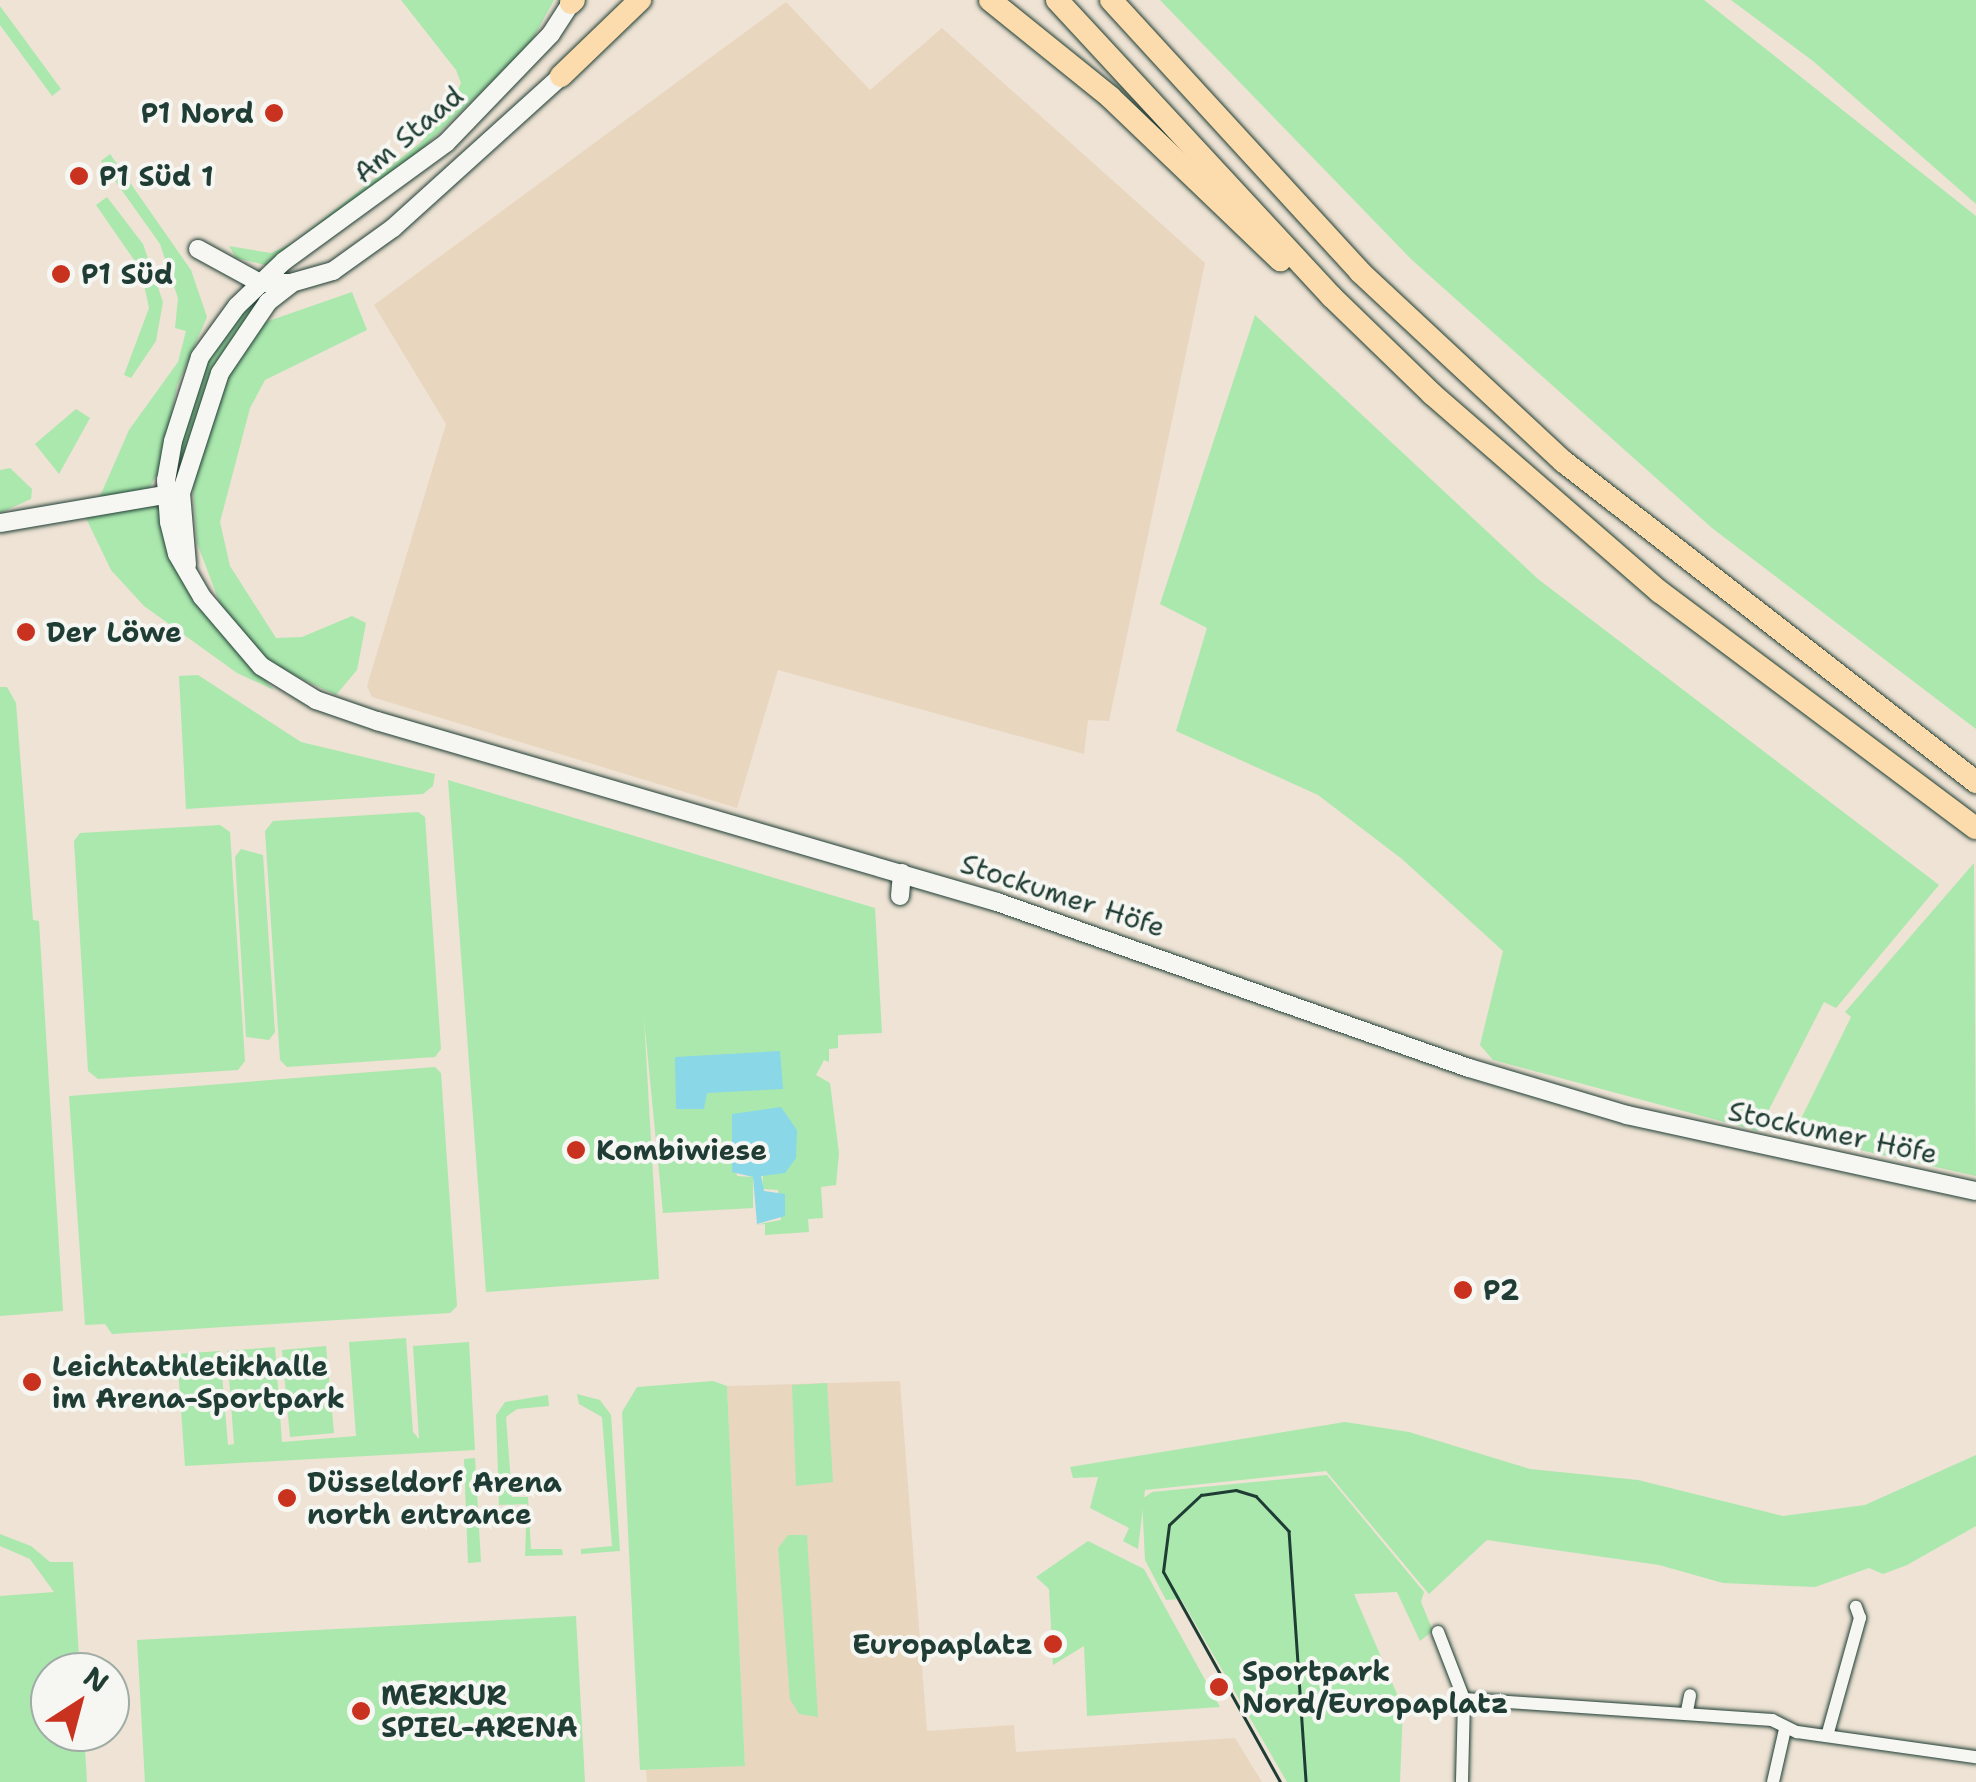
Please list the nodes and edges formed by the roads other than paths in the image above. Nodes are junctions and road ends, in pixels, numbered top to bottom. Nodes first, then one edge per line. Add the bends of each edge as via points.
1 (618, 0) edge
2 (640, 0) edge
3 (990, 0) edge
4 (1057, 0) edge
5 (1110, 0) edge
6 (572, 2) edge
7 (562, 76) junction
8 (198, 249) dead end
9 (260, 283) junction
10 (291, 283) junction
11 (1332, 297) junction
12 (173, 494) junction
13 (143, 498) junction
14 (0, 522) edge
15 (170, 522) junction
16 (187, 565) junction
17 (1976, 782) edge
18 (1976, 828) edge
19 (902, 873) junction
20 (900, 896) dead end
21 (1976, 1191) edge
22 (1856, 1607) dead end
23 (1438, 1632) dead end
24 (1690, 1694) dead end
25 (1464, 1699) junction
26 (1687, 1711) junction
27 (1785, 1729) junction
28 (1827, 1736) junction
29 (1976, 1757) edge
30 (1462, 1782) edge
31 (1773, 1782) edge

1 - 7 highway
2 - 7 highway
3 - 11 highway via 1110,97 1269,253
4 - 11 highway
5 - 17 highway via 1360,272 1481,387 1684,562
6 - 9 street, Am Staad via 446,143
7 - 10 street via 350,262
8 - 9 street
9 - 10 street
9 - 12 street, Am Staad via 200,357 178,415
10 - 12 street via 258,316 220,373
11 - 18 highway via 1432,394 1660,592
12 - 13 street
12 - 15 street, Stockumer Höfe
12 - 16 street, Stockumer Höfe
13 - 14 street
13 - 15 street, Stockumer Höfe
15 - 16 street, Stockumer Höfe
16 - 19 street, Stockumer Höfe via 213,614 250,655 316,700
19 - 20 street
19 - 21 street, Stockumer Höfe via 1152,952 1469,1068 1627,1115
22 - 28 street via 1860,1618
23 - 25 street
24 - 26 street
25 - 26 street
25 - 30 street
26 - 27 street via 1772,1720
27 - 28 street
27 - 31 street
28 - 29 street

